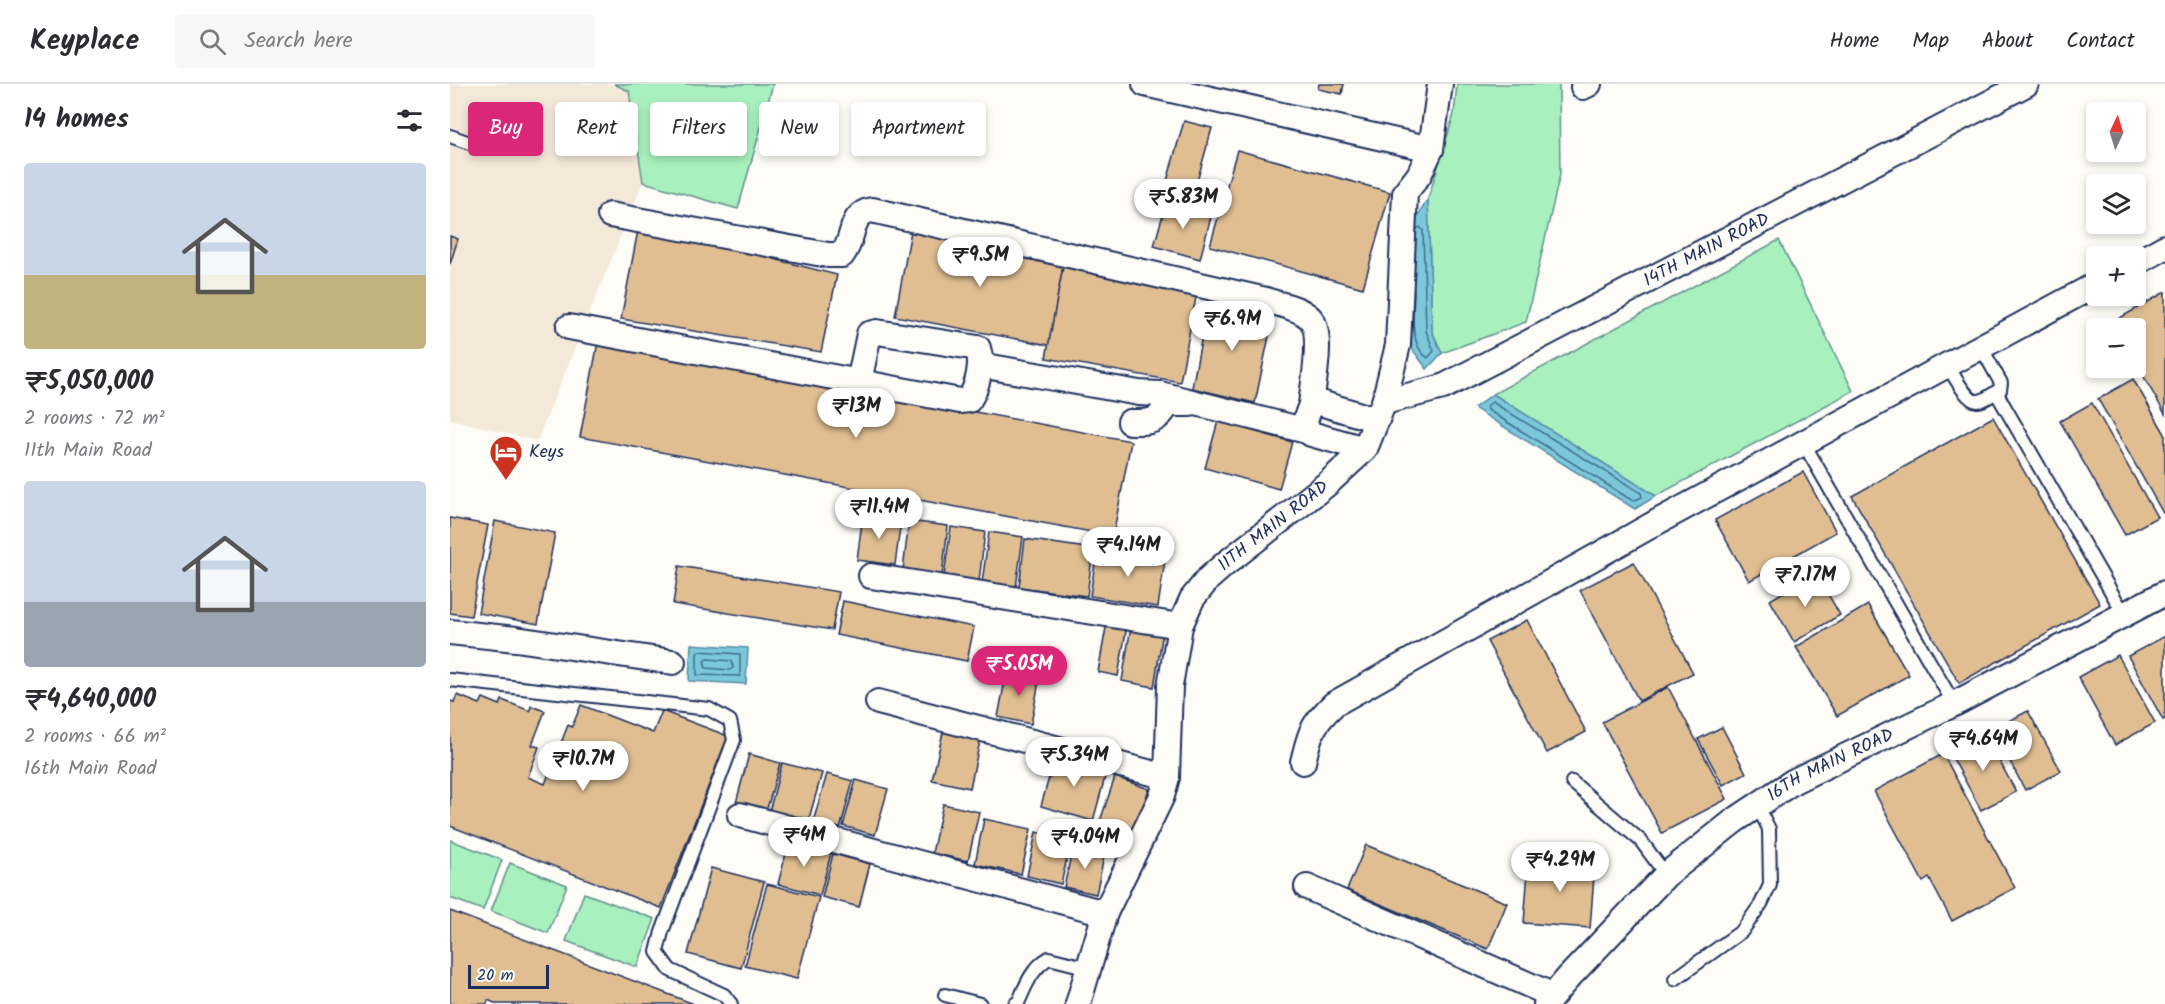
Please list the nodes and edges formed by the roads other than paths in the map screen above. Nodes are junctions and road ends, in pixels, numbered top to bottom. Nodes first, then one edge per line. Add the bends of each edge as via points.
1 (1144, 84) edge
2 (1440, 84) edge
3 (2026, 84) edge
4 (450, 136) edge
5 (468, 142) edge
6 (1431, 149) junction
7 (610, 215) dead end
8 (2165, 248) edge
9 (2146, 258) edge
10 (2086, 290) edge
11 (569, 327) dead end
12 (1981, 347) junction
13 (980, 365) junction
14 (1948, 366) junction
15 (859, 381) junction
16 (1996, 392) junction
17 (1201, 404) junction
18 (1311, 405) junction
19 (1380, 411) junction
20 (1130, 422) dead end
21 (1307, 431) junction
22 (1804, 444) junction
23 (1365, 449) junction
24 (871, 576) dead end
25 (2165, 593) edge
26 (2124, 614) junction
27 (1180, 626) junction
28 (450, 633) edge
29 (673, 662) dead end
30 (450, 680) edge
31 (878, 702) dead end
32 (1954, 704) junction
33 (1304, 762) dead end
34 (1167, 777) junction
35 (1572, 782) dead end
36 (1757, 805) junction
37 (740, 815) dead end
38 (1666, 875) junction
39 (1307, 887) dead end
40 (1105, 914) junction
41 (1089, 968) junction
42 (1675, 979) dead end
43 (945, 995) dead end
44 (1549, 1000) edge
45 (731, 1004) edge
46 (980, 1004) edge
47 (1015, 1004) edge
48 (1078, 1004) edge

1 - 6 street
2 - 6 street, 11TH MAIN ROAD
3 - 19 street, 14TH MAIN ROAD via 1471,373
4 - 5 lane
6 - 19 street, 11TH MAIN ROAD via 1412,184 1398,345
7 - 18 street via 842,255 848,248 857,216 872,210 1266,300 1297,310 1310,318 1317,330
8 - 9 street
10 - 12 street
11 - 15 street
12 - 14 street
12 - 16 lane via 2001,383
13 - 15 street via 969,400
13 - 15 street via 978,348 877,332 869,334
13 - 17 street via 1148,398 1160,394
14 - 16 lane via 1973,401 1980,402
14 - 22 street
16 - 26 lane
17 - 20 street via 1168,404 1155,420
17 - 21 street
18 - 19 street via 1317,402
18 - 21 street via 1305,423
19 - 23 street, 11TH MAIN ROAD
21 - 23 street
22 - 32 lane
22 - 33 street via 1334,704 1317,720
23 - 27 street, 11TH MAIN ROAD via 1208,579 1192,599
24 - 27 street
25 - 26 street, 16TH MAIN ROAD
26 - 32 street, 16TH MAIN ROAD
27 - 34 street, 11TH MAIN ROAD via 1170,686
28 - 29 street
30 - 45 lane via 709,708 730,721 734,740 657,952 669,970 724,995
31 - 34 street
32 - 36 street, 16TH MAIN ROAD via 1794,781
34 - 40 street, 11TH MAIN ROAD via 1162,796
35 - 38 lane via 1641,841
36 - 38 street, 16TH MAIN ROAD
36 - 42 lane via 1769,829 1770,885 1742,931
37 - 40 street
38 - 44 street, 16TH MAIN ROAD
39 - 44 street
40 - 41 street, 11TH MAIN ROAD
41 - 47 lane via 1049,958 1033,972
41 - 48 street, 11TH MAIN ROAD
43 - 46 lane

